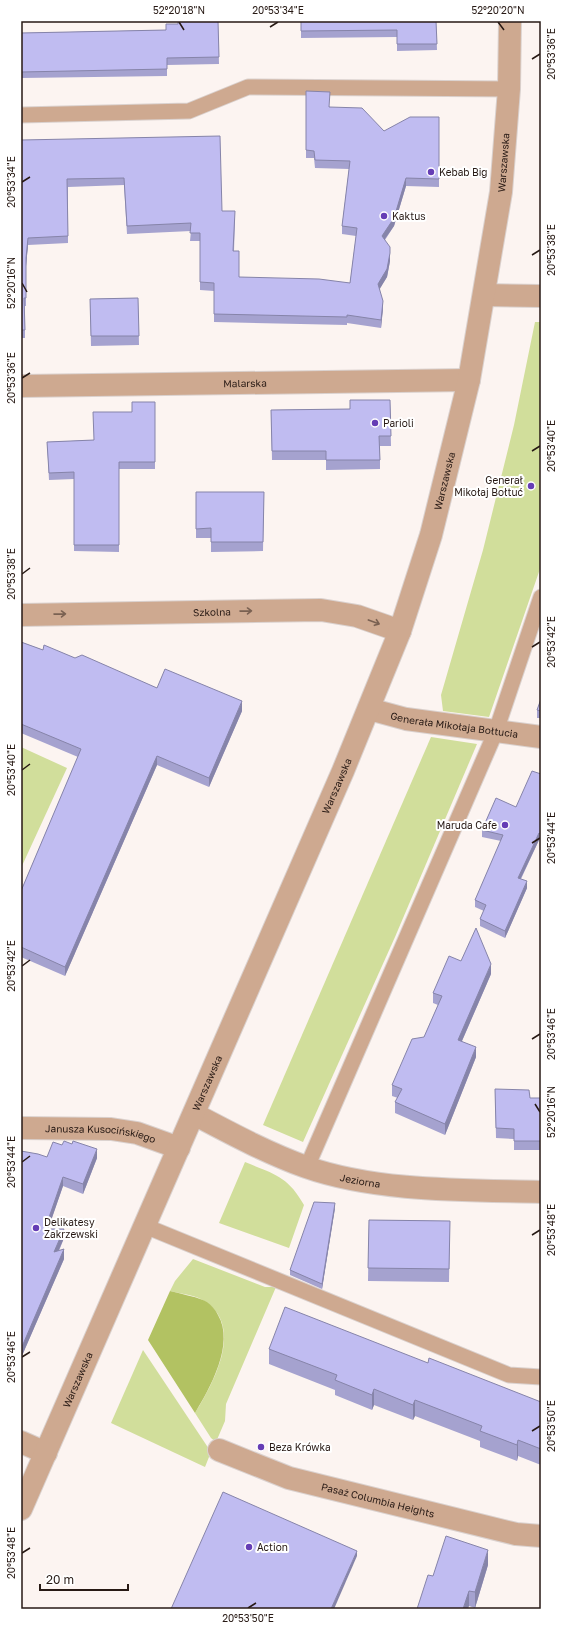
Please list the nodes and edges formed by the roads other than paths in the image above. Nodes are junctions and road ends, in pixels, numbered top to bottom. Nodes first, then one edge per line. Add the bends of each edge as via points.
1 (510, 21) edge
2 (509, 89) junction
3 (21, 115) edge
4 (484, 295) junction
5 (541, 296) edge
6 (469, 380) junction
7 (21, 386) edge
8 (541, 597) edge
9 (21, 615) edge
10 (400, 631) junction
11 (369, 709) junction
12 (496, 731) junction
13 (541, 737) edge
14 (194, 1114) junction
15 (21, 1128) edge
16 (179, 1148) junction
17 (307, 1167) junction
18 (541, 1192) edge
19 (145, 1226) junction
20 (541, 1377) edge
21 (21, 1442) edge
22 (219, 1450) dead end
23 (46, 1453) junction
24 (21, 1509) edge
25 (541, 1536) edge

1 - 2 street, Warszawska
2 - 3 lane via 248,87 189,111
2 - 4 street, Warszawska via 501,192
4 - 5 street
4 - 6 street, Warszawska
6 - 7 street, Malarska
6 - 10 street, Warszawska via 431,534
8 - 12 lane
9 -> 10 street, Szkolna via 321,610 356,616
10 - 11 street, Warszawska
11 - 12 street, Generała Mikołaja Bołtucia via 406,719
11 - 14 street, Warszawska
12 - 13 street, Generała Mikołaja Bołtucia
12 - 17 lane
14 - 16 street, Warszawska
14 - 17 street, Jeziorna via 264,1150
15 - 16 street, Janusza Kusocińskiego via 111,1129 137,1133
16 - 19 street, Warszawska
17 - 18 street, Jeziorna via 372,1182 436,1189
19 - 20 lane via 509,1375
19 - 23 street, Warszawska
21 - 23 street
22 - 25 street, Pasaż Columbia Heights via 289,1478 516,1534
23 - 24 street, Warszawska

